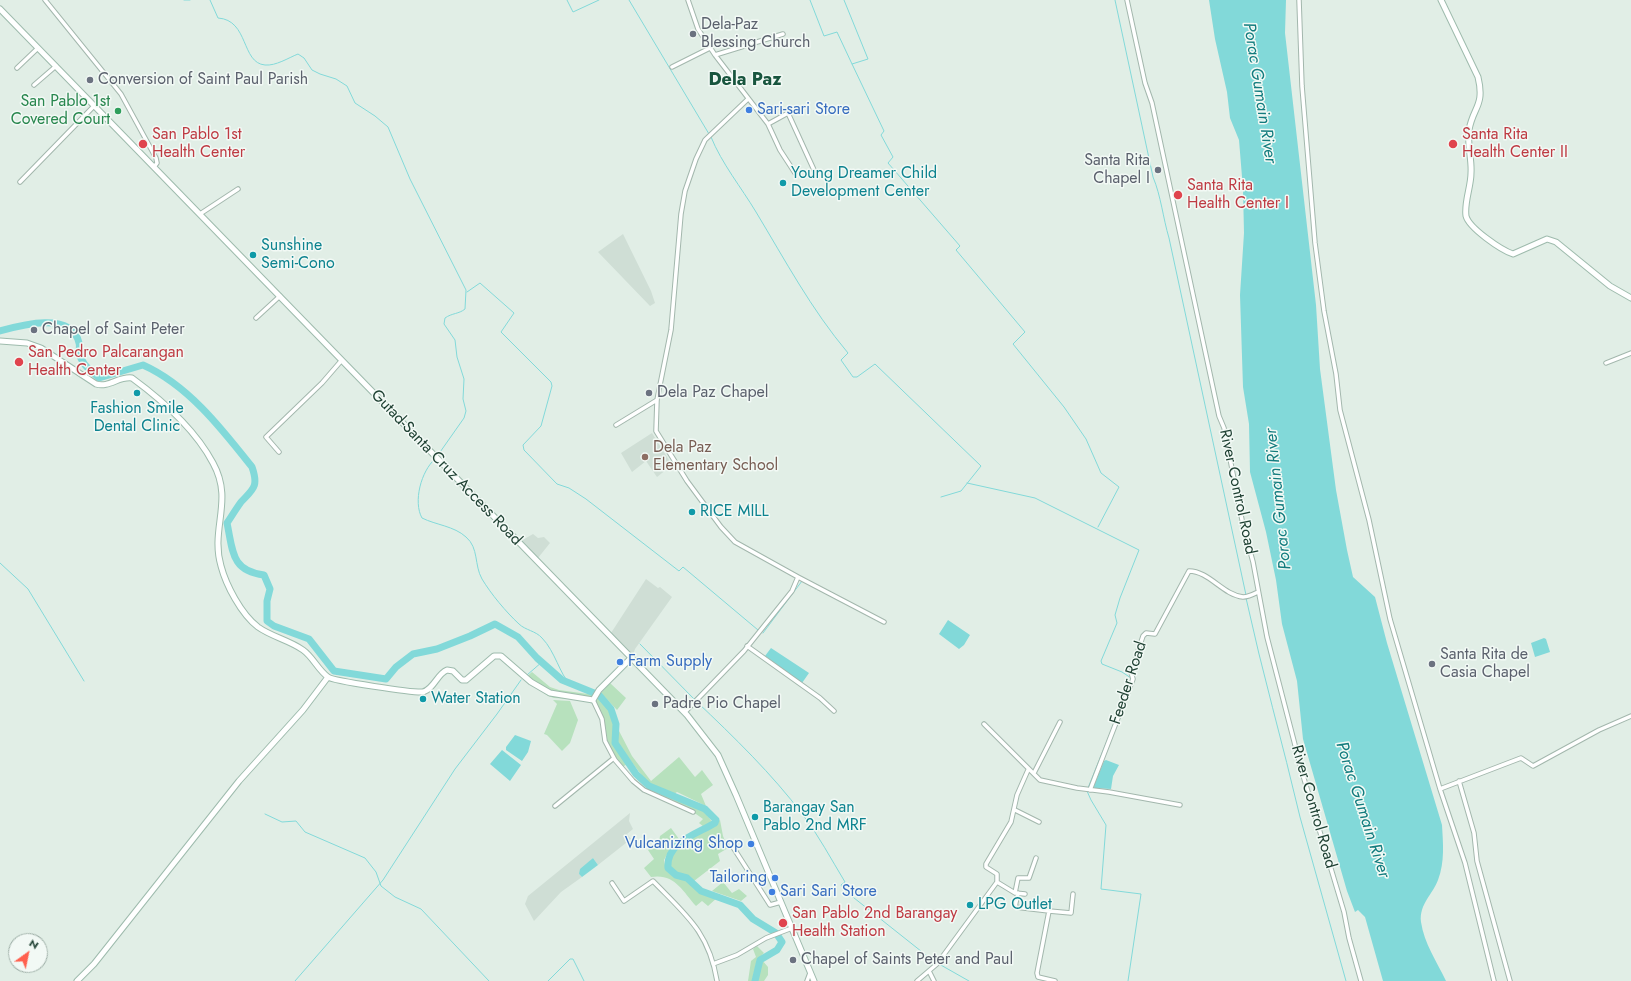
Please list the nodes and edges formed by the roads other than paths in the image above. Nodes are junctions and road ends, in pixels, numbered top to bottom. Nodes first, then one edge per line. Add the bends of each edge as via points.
1 (45, 0) edge
2 (688, 0) edge
3 (1127, 0) edge
4 (1298, 0) edge
5 (1441, 0) edge
6 (0, 9) edge
7 (783, 34) dead end
8 (38, 48) junction
9 (710, 48) junction
10 (714, 55) junction
11 (56, 66) junction
12 (17, 68) dead end
13 (672, 68) dead end
14 (34, 85) dead end
15 (748, 99) junction
16 (94, 106) junction
17 (768, 124) junction
18 (154, 167) junction
19 (814, 170) dead end
20 (795, 172) dead end
21 (20, 182) dead end
22 (238, 189) dead end
23 (200, 214) junction
24 (280, 296) junction
25 (1631, 298) edge
26 (256, 318) dead end
27 (0, 341) edge
28 (1631, 352) edge
29 (341, 361) junction
30 (1606, 363) dead end
31 (657, 400) junction
32 (616, 425) dead end
33 (279, 452) dead end
34 (798, 577) junction
35 (1258, 592) junction
36 (884, 622) dead end
37 (747, 646) junction
38 (632, 657) junction
39 (328, 677) junction
40 (594, 698) junction
41 (834, 711) dead end
42 (684, 712) junction
43 (1631, 716) edge
44 (1060, 722) dead end
45 (984, 724) dead end
46 (614, 758) junction
47 (1028, 770) junction
48 (1034, 773) junction
49 (1459, 781) junction
50 (1440, 788) junction
51 (1088, 790) junction
52 (1180, 805) dead end
53 (556, 806) dead end
54 (1015, 810) junction
55 (693, 812) dead end
56 (1039, 822) dead end
57 (731, 844) dead end
58 (1036, 858) dead end
59 (998, 882) junction
60 (612, 883) dead end
61 (1016, 893) junction
62 (1025, 894) dead end
63 (1073, 894) dead end
64 (781, 902) junction
65 (1049, 911) junction
66 (792, 928) junction
67 (713, 964) junction
68 (929, 971) junction
69 (810, 972) junction
70 (77, 981) edge
71 (717, 981) edge
72 (807, 981) edge
73 (814, 981) edge
74 (917, 981) edge
75 (934, 981) edge
76 (1055, 981) edge
77 (1361, 981) edge
78 (1494, 981) edge
79 (1510, 981) edge

1 - 18 street via 121,94 156,158 157,163
2 - 9 street via 698,29
3 - 35 street, River Control Road via 1145,83 1152,103 1219,416 1224,428
4 - 50 street via 1302,86 1315,243 1340,410 1369,520 1390,619
5 - 25 street via 1481,88 1481,96 1469,129 1472,173 1466,211 1469,221 1502,250 1513,254 1547,239 1556,242 1610,286
6 - 8 street, Gutad-Santa Cruz Access Road
7 - 10 street
8 - 11 street, Gutad-Santa Cruz Access Road
8 - 12 street
9 - 10 street
9 - 13 street
10 - 15 street
11 - 14 street
11 - 16 street, Gutad-Santa Cruz Access Road
15 - 17 street
15 - 31 street via 705,140 690,175 680,214 671,330
16 - 18 street, Gutad-Santa Cruz Access Road
16 - 21 street
17 - 19 street via 788,114
17 - 20 street via 780,150
18 - 23 street, Gutad-Santa Cruz Access Road
22 - 23 street
23 - 24 street, Gutad-Santa Cruz Access Road
24 - 26 street
24 - 29 street, Gutad-Santa Cruz Access Road
27 - 39 street via 27,343 41,348 96,384 105,385 125,377 132,378 186,427 213,463 221,484 223,496 217,550 229,589 257,626 305,651
28 - 30 street
29 - 33 street via 266,437
29 - 38 street, Gutad-Santa Cruz Access Road
31 - 32 street
31 - 34 street via 656,431 687,481 721,527 735,542
34 - 36 street
34 - 37 street via 792,592
35 - 51 street, Feeder Road via 1244,597 1237,595 1189,571 1154,634 1146,633 1143,636 1131,672 1133,679
35 - 77 street, River Control Road via 1293,738 1344,912
37 - 41 street via 820,698
37 - 42 street
38 - 40 street
38 - 42 street, Gutad-Santa Cruz Access Road
39 - 40 street via 381,688 420,692 429,689 447,670 466,680 498,655 531,682 550,693
39 - 70 street via 303,710 239,781 94,964
40 - 46 street via 602,719 605,742
42 - 64 street, Gutad-Santa Cruz Access Road via 718,755
43 - 49 street via 1599,730 1533,766 1521,758
44 - 48 street
45 - 47 street
46 - 53 street
46 - 55 street via 640,788
47 - 48 street
47 - 54 street via 1017,795
48 - 51 street via 1043,781
49 - 50 street
49 - 79 street via 1474,833 1477,861
50 - 78 street via 1465,863
51 - 52 street
54 - 56 street
54 - 59 street via 1011,822 986,864 986,867 997,874
57 - 64 street via 770,905
58 - 61 street via 1029,878 1018,878
59 - 61 street
59 - 68 street via 937,964
60 - 67 street via 624,901 653,881 680,907 703,935
61 - 62 street
61 - 65 street via 1015,907
63 - 65 street via 1071,912
64 - 66 street, Gutad-Santa Cruz Access Road
65 - 76 street via 1037,973 1038,977
66 - 67 street
66 - 69 street, Gutad-Santa Cruz Access Road
67 - 71 street
68 - 74 street
68 - 75 street
69 - 72 street
69 - 73 street, Gutad-Santa Cruz Access Road

